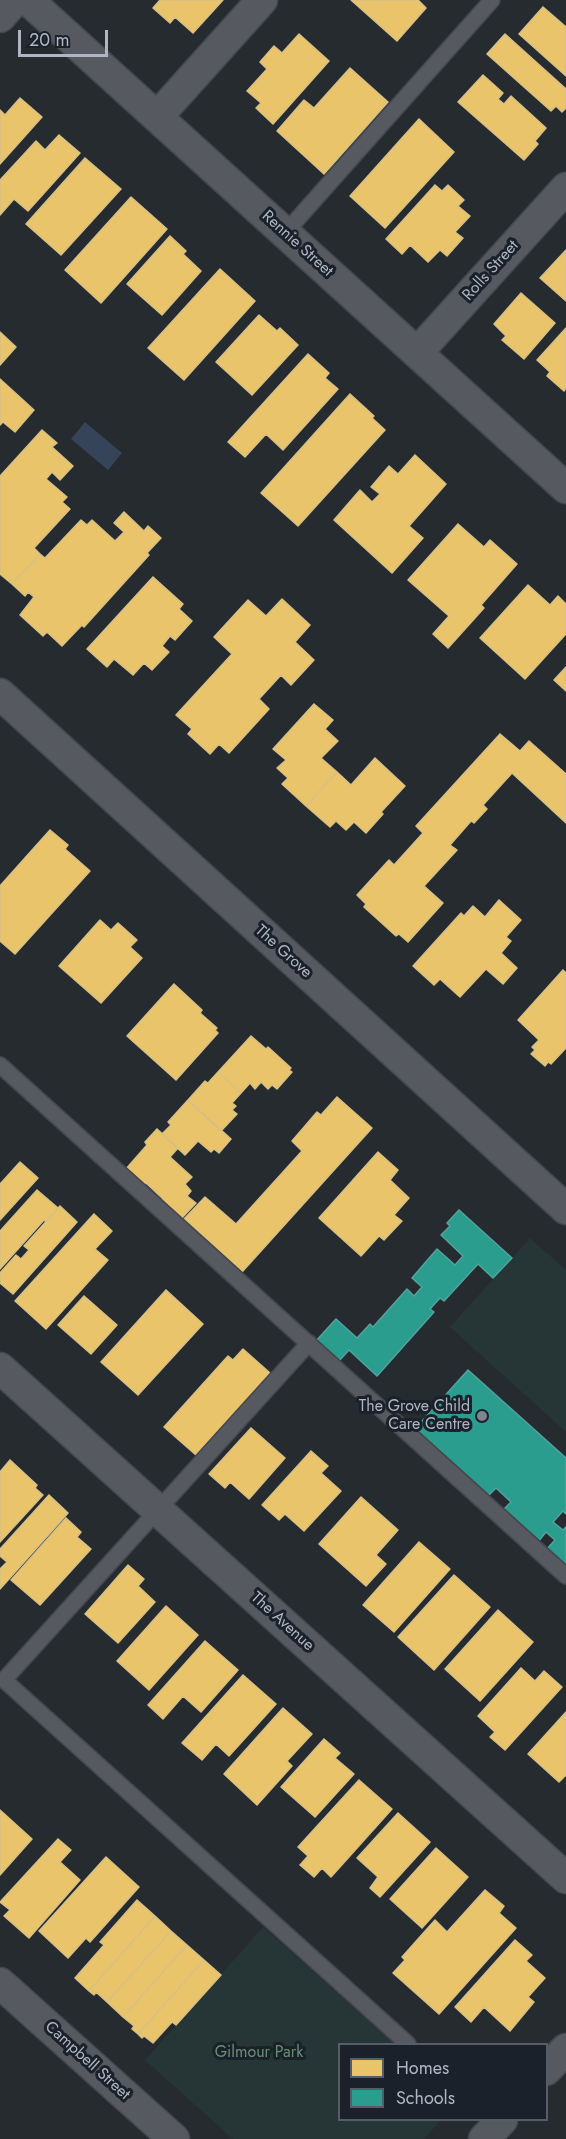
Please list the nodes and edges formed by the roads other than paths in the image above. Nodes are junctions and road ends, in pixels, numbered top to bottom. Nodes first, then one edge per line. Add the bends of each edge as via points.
1 (15, 0) edge
2 (28, 0) edge
3 (262, 0) edge
4 (492, 0) edge
5 (0, 17) edge
6 (157, 117) junction
7 (566, 188) edge
8 (285, 233) junction
9 (417, 353) junction
10 (565, 485) edge
11 (0, 694) edge
12 (0, 1065) edge
13 (566, 1209) edge
14 (309, 1343) junction
15 (0, 1368) edge
16 (159, 1511) junction
17 (566, 1576) edge
18 (1, 1680) edge
19 (565, 1877) edge
20 (0, 1983) edge
21 (407, 2043) edge
22 (566, 2049) edge
23 (548, 2068) edge
24 (174, 2139) edge

1 - 5 street
2 - 6 street, Rennie Street
3 - 6 street
4 - 8 lane
6 - 8 street, Rennie Street
7 - 9 street, Rolls Street
8 - 9 street, Rennie Street
9 - 10 street, Rennie Street
11 - 13 street, The Grove
12 - 14 lane
14 - 16 lane
14 - 17 lane
15 - 16 street, The Avenue
16 - 18 lane
16 - 19 street, The Avenue
18 - 21 lane
20 - 24 street, Campbell Street
22 - 23 street

